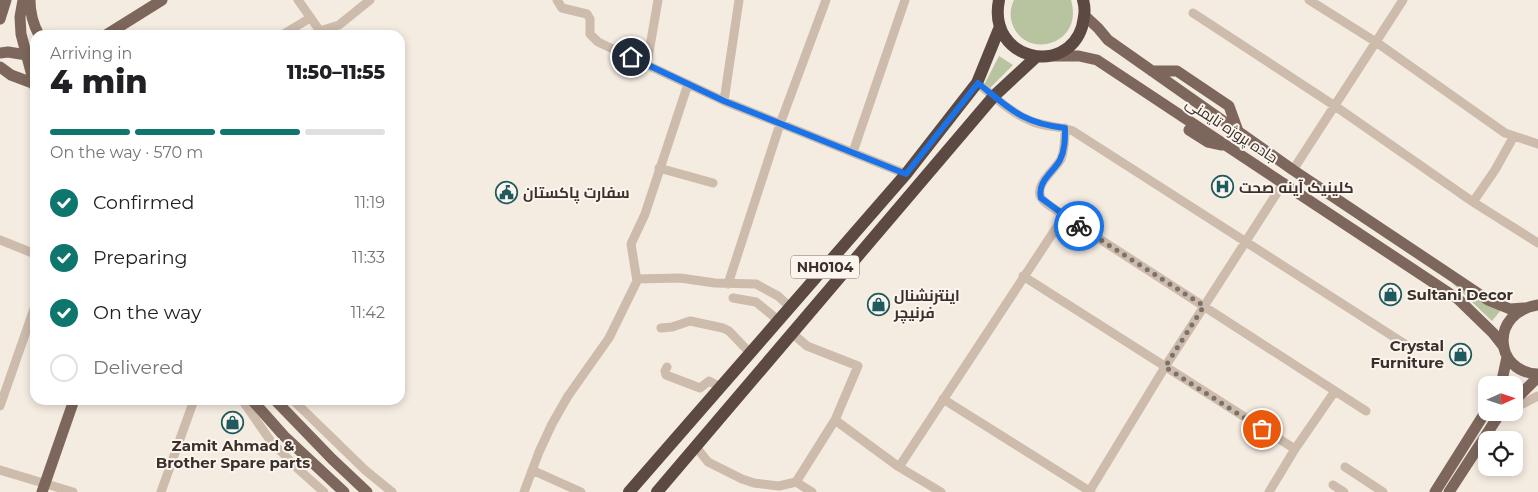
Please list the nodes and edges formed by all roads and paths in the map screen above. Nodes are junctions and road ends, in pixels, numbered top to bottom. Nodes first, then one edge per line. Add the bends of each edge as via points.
1 (6, 0) edge
2 (23, 0) edge
3 (30, 0) edge
4 (162, 0) edge
5 (298, 0) edge
6 (370, 0) edge
7 (557, 0) edge
8 (658, 0) edge
9 (739, 0) edge
10 (826, 0) edge
11 (905, 0) edge
12 (999, 0) edge
13 (1083, 0) edge
14 (1309, 0) edge
15 (1403, 0) edge
16 (1193, 13) dead end
17 (1085, 16) junction
18 (310, 18) junction
19 (0, 19) edge
20 (999, 29) junction
21 (36, 30) edge
22 (114, 30) edge
23 (290, 30) edge
24 (319, 30) edge
25 (323, 30) edge
26 (1376, 42) junction
27 (0, 53) edge
28 (30, 54) edge
29 (30, 56) edge
30 (1050, 56) junction
31 (1036, 57) junction
32 (647, 64) junction
33 (0, 67) edge
34 (30, 82) edge
35 (978, 83) junction
36 (688, 84) junction
37 (994, 96) junction
38 (724, 101) junction
39 (1335, 106) junction
40 (780, 124) junction
41 (1065, 128) junction
42 (1514, 136) junction
43 (1538, 144) edge
44 (853, 152) junction
45 (659, 168) junction
46 (1293, 170) junction
47 (906, 174) junction
48 (1284, 182) junction
49 (713, 183) dead end
50 (1473, 202) junction
51 (1064, 216) junction
52 (0, 240) edge
53 (1245, 243) junction
54 (1538, 243) edge
55 (30, 252) edge
56 (1023, 276) junction
57 (638, 279) junction
58 (728, 284) junction
59 (733, 298) dead end
60 (1538, 305) edge
61 (1204, 306) junction
62 (790, 307) junction
63 (1524, 308) junction
64 (30, 320) edge
65 (778, 320) junction
66 (661, 328) dead end
67 (793, 334) junction
68 (1408, 346) dead end
69 (1506, 352) junction
70 (750, 353) junction
71 (667, 367) dead end
72 (1165, 367) junction
73 (1538, 375) edge
74 (1502, 376) edge
75 (720, 388) junction
76 (1335, 391) junction
77 (1523, 391) edge
78 (1538, 396) edge
79 (943, 399) junction
80 (1523, 402) edge
81 (72, 405) edge
82 (192, 405) edge
83 (246, 405) edge
84 (256, 405) edge
85 (280, 405) edge
86 (298, 405) edge
87 (0, 406) edge
88 (1366, 411) dead end
89 (835, 420) junction
90 (1480, 421) edge
91 (1495, 421) edge
92 (696, 447) junction
93 (1294, 450) junction
94 (899, 467) junction
95 (1345, 467) dead end
96 (0, 470) edge
97 (532, 470) junction
98 (796, 482) junction
99 (1333, 485) dead end
100 (43, 488) edge
101 (777, 489) edge
102 (74, 492) edge
103 (161, 492) edge
104 (324, 492) edge
105 (344, 492) edge
106 (367, 492) edge
107 (392, 492) edge
108 (524, 492) edge
109 (581, 492) edge
110 (629, 492) edge
111 (657, 492) edge
112 (812, 492) edge
113 (941, 492) edge
114 (1090, 492) edge
115 (1269, 492) edge
116 (1344, 492) edge
117 (1383, 492) edge
118 (1435, 492) edge
119 (1449, 492) edge

1 - 19 main road
2 - 28 main road via 21,34
3 - 21 main road
4 - 22 main road
5 - 18 street
6 - 25 street via 339,25
7 - 32 street via 562,8 587,14 593,38
8 - 32 street
9 - 38 street
10 - 40 street
11 - 44 street
12 - 20 highway, NH0104 via 996,12
13 - 17 highway
14 - 26 street
15 - 26 street
16 - 39 street
17 - 30 highway via 1080,34 1067,48
17 - 46 main road, جاده پروژه تایمنی via 1108,40
18 - 23 street
18 - 24 street
20 - 31 highway via 1014,47
20 - 35 highway, NH0104
26 - 39 street
26 - 42 street
27 - 29 main road
30 - 31 highway
30 - 48 main road, جاده پروژه تایمنی via 1097,60
31 - 37 highway, NH0104
32 - 36 street
33 - 34 main road
35 - 37 street
35 - 47 highway, NH0104
36 - 38 street
36 - 45 street
37 - 41 street via 1031,121
37 - 67 highway, NH0104
38 - 40 street
39 - 46 street
39 - 50 street
40 - 44 street
40 - 58 street
41 - 51 street via 1060,159 1043,181 1040,191 1041,198
41 - 53 street
42 - 43 street
42 - 50 street
44 - 47 street
45 - 49 street
45 - 57 street via 640,227 631,244
46 - 63 main road, جاده پروژه تایمنی via 1488,300 1510,309
47 - 62 highway, NH0104
48 - 53 street
48 - 69 main road, جاده پروژه تایمنی via 1458,299 1494,333
50 - 54 street
51 - 56 street
51 - 61 street
52 - 55 street
53 - 61 street
53 - 68 street
56 - 72 street
56 - 79 street
57 - 58 street via 680,278
57 - 97 street via 609,338 556,417
58 - 62 street via 761,286
59 - 65 street via 756,302
60 - 63 main road
61 - 72 street
61 - 76 street
62 - 65 highway, NH0104
63 - 69 main road via 1506,324 1503,335
64 - 87 street
65 - 70 highway, NH0104
66 - 70 street via 690,321 724,328
67 - 89 street via 807,346 858,366
67 - 92 highway, NH0104
69 - 73 main road, جاده پروژه تایمنی via 1522,371
69 - 74 main road
70 - 75 highway, NH0104
71 - 75 street via 666,375 700,388 709,381
72 - 93 street
72 - 114 street
73 - 77 main road
75 - 110 highway, NH0104
76 - 88 street
76 - 93 street
78 - 80 street
79 - 94 street
79 - 114 street
81 - 100 main road
82 - 103 street
83 - 104 street via 270,440
84 - 105 main road via 284,436
85 - 106 main road
86 - 107 street via 346,453
89 - 94 street
89 - 98 street
90 - 118 main road
91 - 119 main road
92 - 101 street via 714,466
92 - 111 highway, NH0104
93 - 115 street
94 - 113 street
95 - 117 street
96 - 100 street
97 - 108 street
97 - 109 street
98 - 101 street
98 - 112 street
99 - 116 street
100 - 102 street

